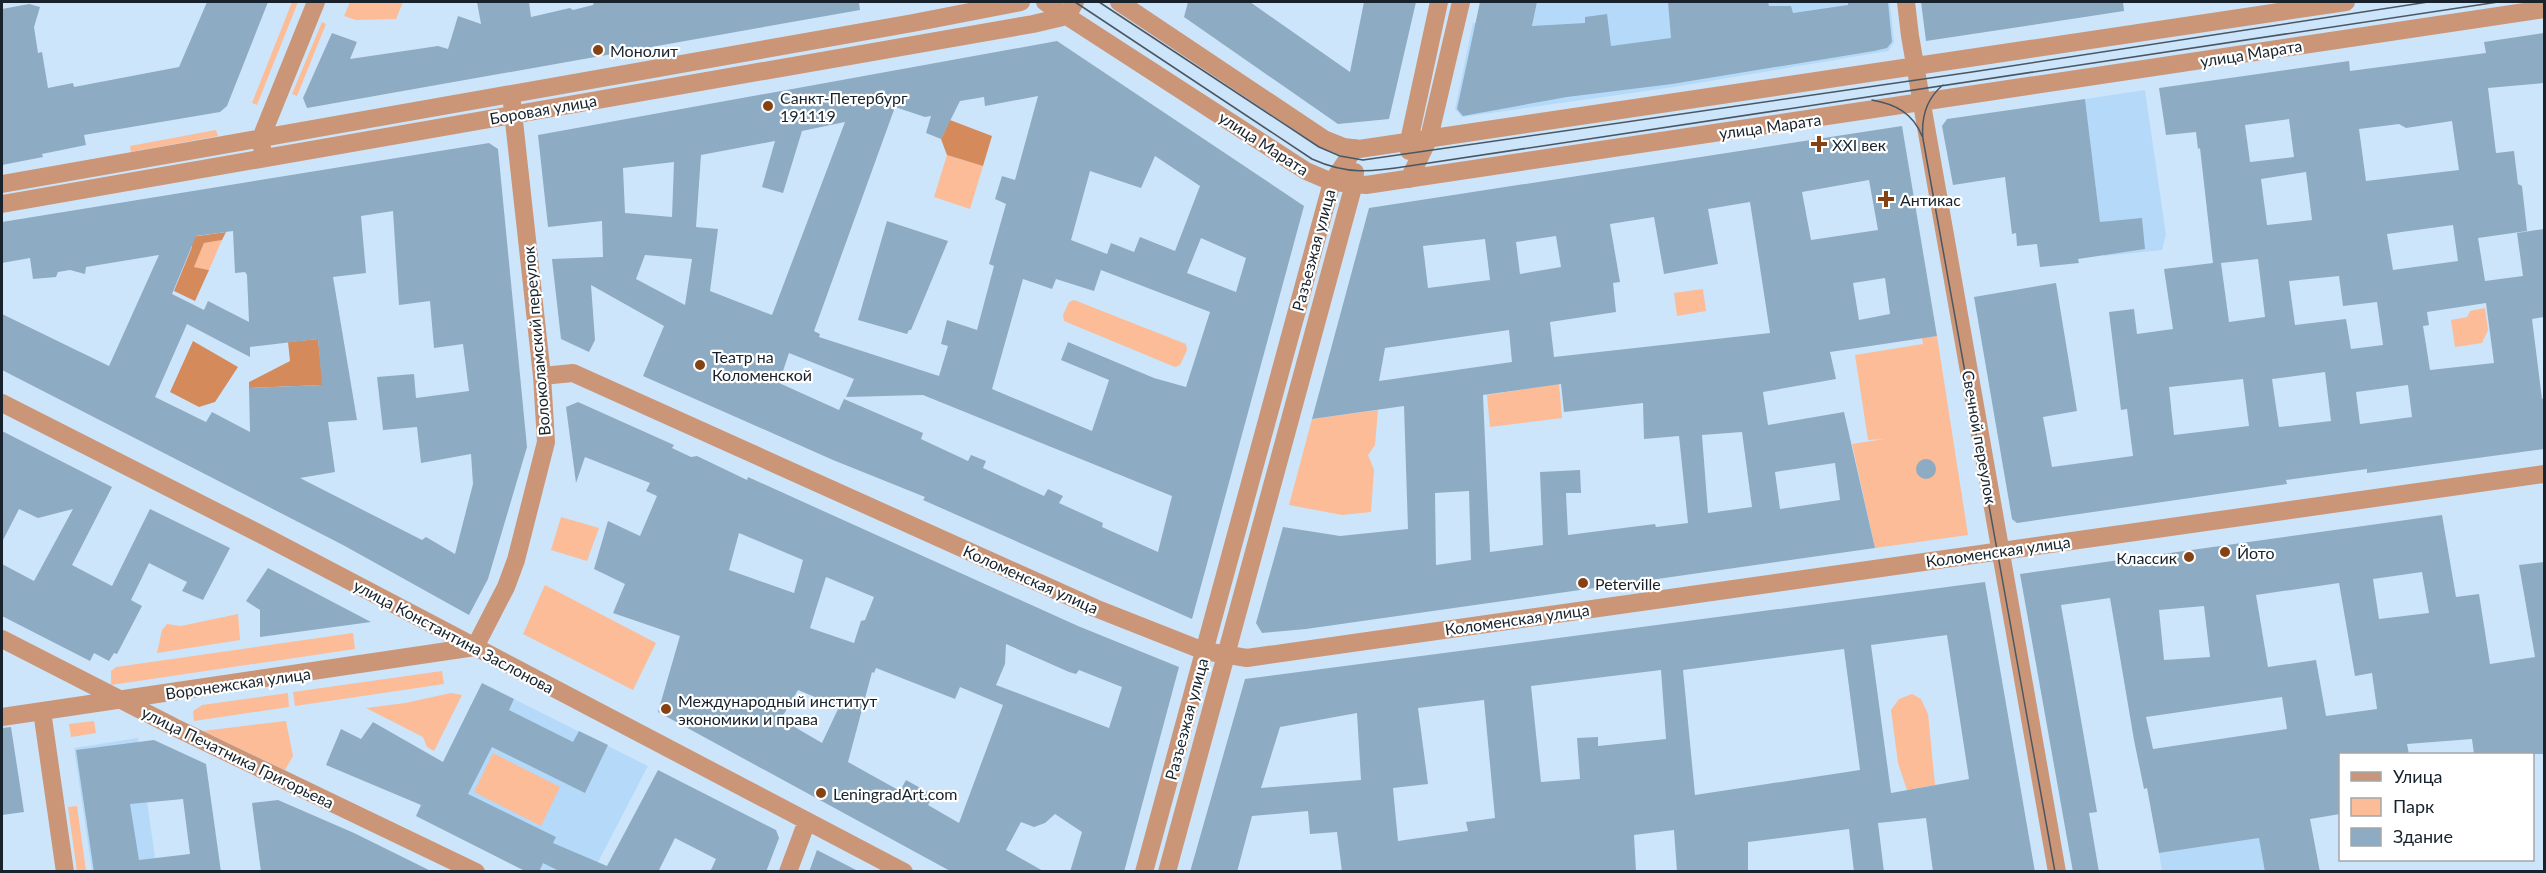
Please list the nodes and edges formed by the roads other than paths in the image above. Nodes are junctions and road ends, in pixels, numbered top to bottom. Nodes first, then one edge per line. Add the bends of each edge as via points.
1 (316, 2) edge
2 (1021, 2) edge
3 (1045, 2) edge
4 (1119, 2) edge
5 (1439, 2) edge
6 (1461, 2) edge
7 (1906, 2) edge
8 (2346, 2) edge
9 (1071, 9) edge
10 (2544, 9) edge
11 (1915, 67) junction
12 (510, 94) junction
13 (1923, 103) junction
14 (513, 114) junction
15 (261, 138) junction
16 (1429, 138) junction
17 (1409, 141) junction
18 (1355, 148) junction
19 (264, 158) junction
20 (1409, 179) junction
21 (1332, 182) junction
22 (2, 183) edge
23 (1354, 184) junction
24 (2, 204) edge
25 (542, 376) junction
26 (2, 403) edge
27 (2544, 474) edge
28 (2000, 551) junction
29 (2, 639) edge
30 (475, 647) junction
31 (1204, 651) junction
32 (1226, 656) junction
33 (119, 700) junction
34 (42, 711) junction
35 (2, 717) edge
36 (807, 821) junction
37 (64, 872) edge
38 (476, 872) edge
39 (788, 872) edge
40 (904, 872) edge
41 (1144, 872) edge
42 (1167, 872) edge
43 (2057, 872) edge

1 - 15 street
2 - 12 street, Боровая улица
3 - 9 street, улица Марата
4 - 18 street via 1324,139
5 - 17 street
6 - 16 street
7 - 11 street, Свечной переулок
8 - 11 street
9 - 14 street, Боровая улица
9 - 21 street, улица Марата via 1299,167
10 - 13 street, улица Марата
11 - 13 street, Свечной переулок
11 - 16 street
12 - 14 street, Волоколамский переулок
12 - 15 street, Боровая улица
13 - 20 street, улица Марата
13 - 28 street, Свечной переулок
14 - 19 street, Боровая улица
14 - 25 street, Волоколамский переулок
15 - 19 street
15 - 22 street, Боровая улица
16 - 17 street
16 - 20 street
17 - 18 street
17 - 20 street
18 - 21 street, Разъезжая улица
18 - 23 street, Разъезжая улица
19 - 24 street, Боровая улица
20 - 23 street, улица Марата
21 - 23 street, улица Марата
21 - 31 street, Разъезжая улица
23 - 32 street, Разъезжая улица
25 - 30 street, Волоколамский переулок via 546,442 541,470 506,587
25 - 31 street, Коломенская улица via 573,373 1095,608
26 - 30 street, улица Константина Заслонова
27 - 28 street, Коломенская улица
28 - 32 street, Коломенская улица via 1246,658
28 - 43 street, Свечной переулок
29 - 33 street, улица Печатника Григорьева
30 - 33 street, Воронежская улица
30 - 36 street, улица Константина Заслонова
31 - 32 street, Коломенская улица
31 - 41 street, Разъезжая улица
32 - 42 street, Разъезжая улица
33 - 34 street, Воронежская улица
33 - 38 street, улица Печатника Григорьева
34 - 35 street, Воронежская улица
34 - 37 street
36 - 39 street
36 - 40 street, улица Константина Заслонова

